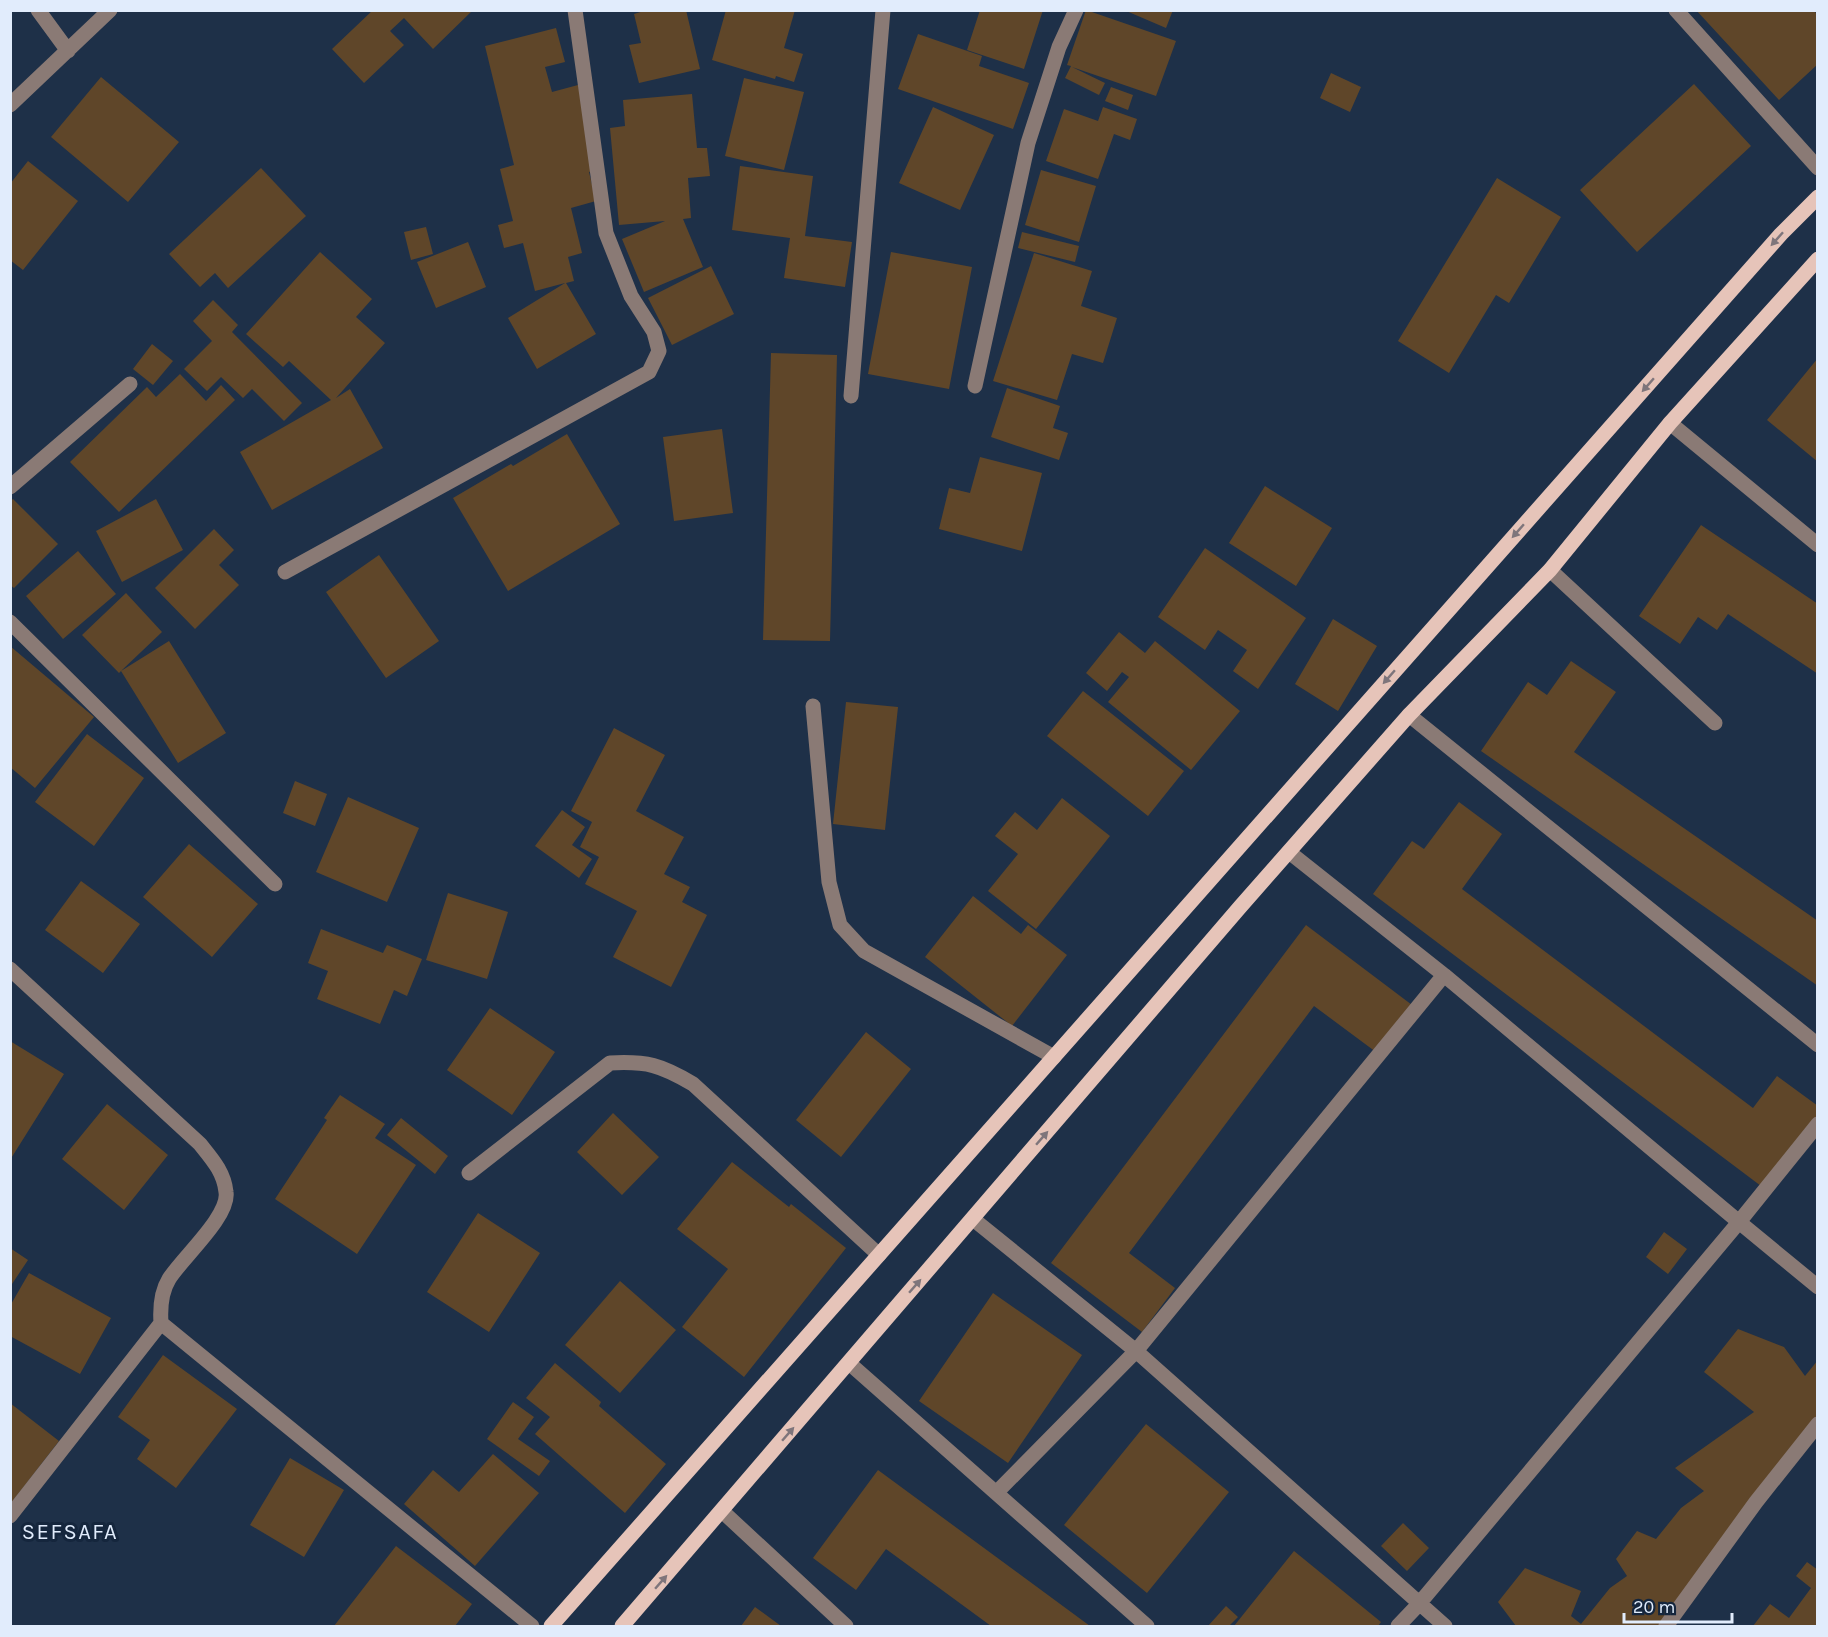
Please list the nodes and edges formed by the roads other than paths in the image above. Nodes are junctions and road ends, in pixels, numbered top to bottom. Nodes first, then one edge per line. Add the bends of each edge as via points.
1 (38, 10) edge
2 (110, 10) edge
3 (575, 10) edge
4 (883, 10) edge
5 (1076, 10) edge
6 (1676, 10) edge
7 (68, 51) junction
8 (10, 105) edge
9 (1818, 168) edge
10 (1818, 197) edge
11 (1818, 260) edge
12 (130, 384) dead end
13 (975, 386) dead end
14 (851, 396) dead end
15 (1670, 423) junction
16 (10, 487) edge
17 (1818, 545) edge
18 (1550, 570) junction
19 (285, 572) dead end
20 (10, 622) edge
21 (813, 706) dead end
22 (1409, 715) junction
23 (1715, 723) dead end
24 (1288, 852) junction
25 (275, 884) dead end
26 (10, 969) edge
27 (1444, 975) junction
28 (1818, 1045) edge
29 (1054, 1057) junction
30 (1818, 1124) edge
31 (469, 1173) dead end
32 (973, 1219) junction
33 (1738, 1222) junction
34 (879, 1255) junction
35 (1818, 1287) edge
36 (161, 1323) junction
37 (1136, 1351) junction
38 (849, 1363) junction
39 (1818, 1424) edge
40 (996, 1493) junction
41 (722, 1511) junction
42 (10, 1516) edge
43 (1418, 1605) junction
44 (532, 1626) edge
45 (551, 1626) edge
46 (622, 1626) edge
47 (846, 1626) edge
48 (1147, 1626) edge
49 (1398, 1626) edge
50 (1444, 1626) edge
51 (1666, 1626) edge

1 - 7 street
2 - 7 street
3 - 19 street via 606,233 631,296 654,332 659,351 650,372
4 - 14 street
5 - 13 street via 1059,48 1028,143
6 - 9 street
7 - 8 street
10 -> 29 main road via 1781,234
11 - 15 main road
12 - 16 street
15 - 17 street
15 - 18 main road
18 - 22 main road
18 - 23 street
20 - 25 street
21 - 29 street via 829,882 840,925 864,951
22 - 24 main road
22 - 28 street
24 - 27 street
32 -> 24 main road
26 - 36 street via 200,1144 219,1167 227,1194 219,1216 169,1280 160,1305
27 - 33 street
27 - 37 street
29 - 34 main road
30 - 33 street
31 - 34 street via 610,1063 638,1061 666,1068 693,1084
32 - 37 street
38 -> 32 main road
33 - 35 street
33 - 43 street
34 - 45 main road
36 - 42 street
36 - 44 street
37 - 40 street
37 - 43 street
38 - 40 street
41 -> 38 main road
39 - 51 street
40 - 48 street
46 -> 41 main road
41 - 47 street
43 - 49 street
43 - 50 street

